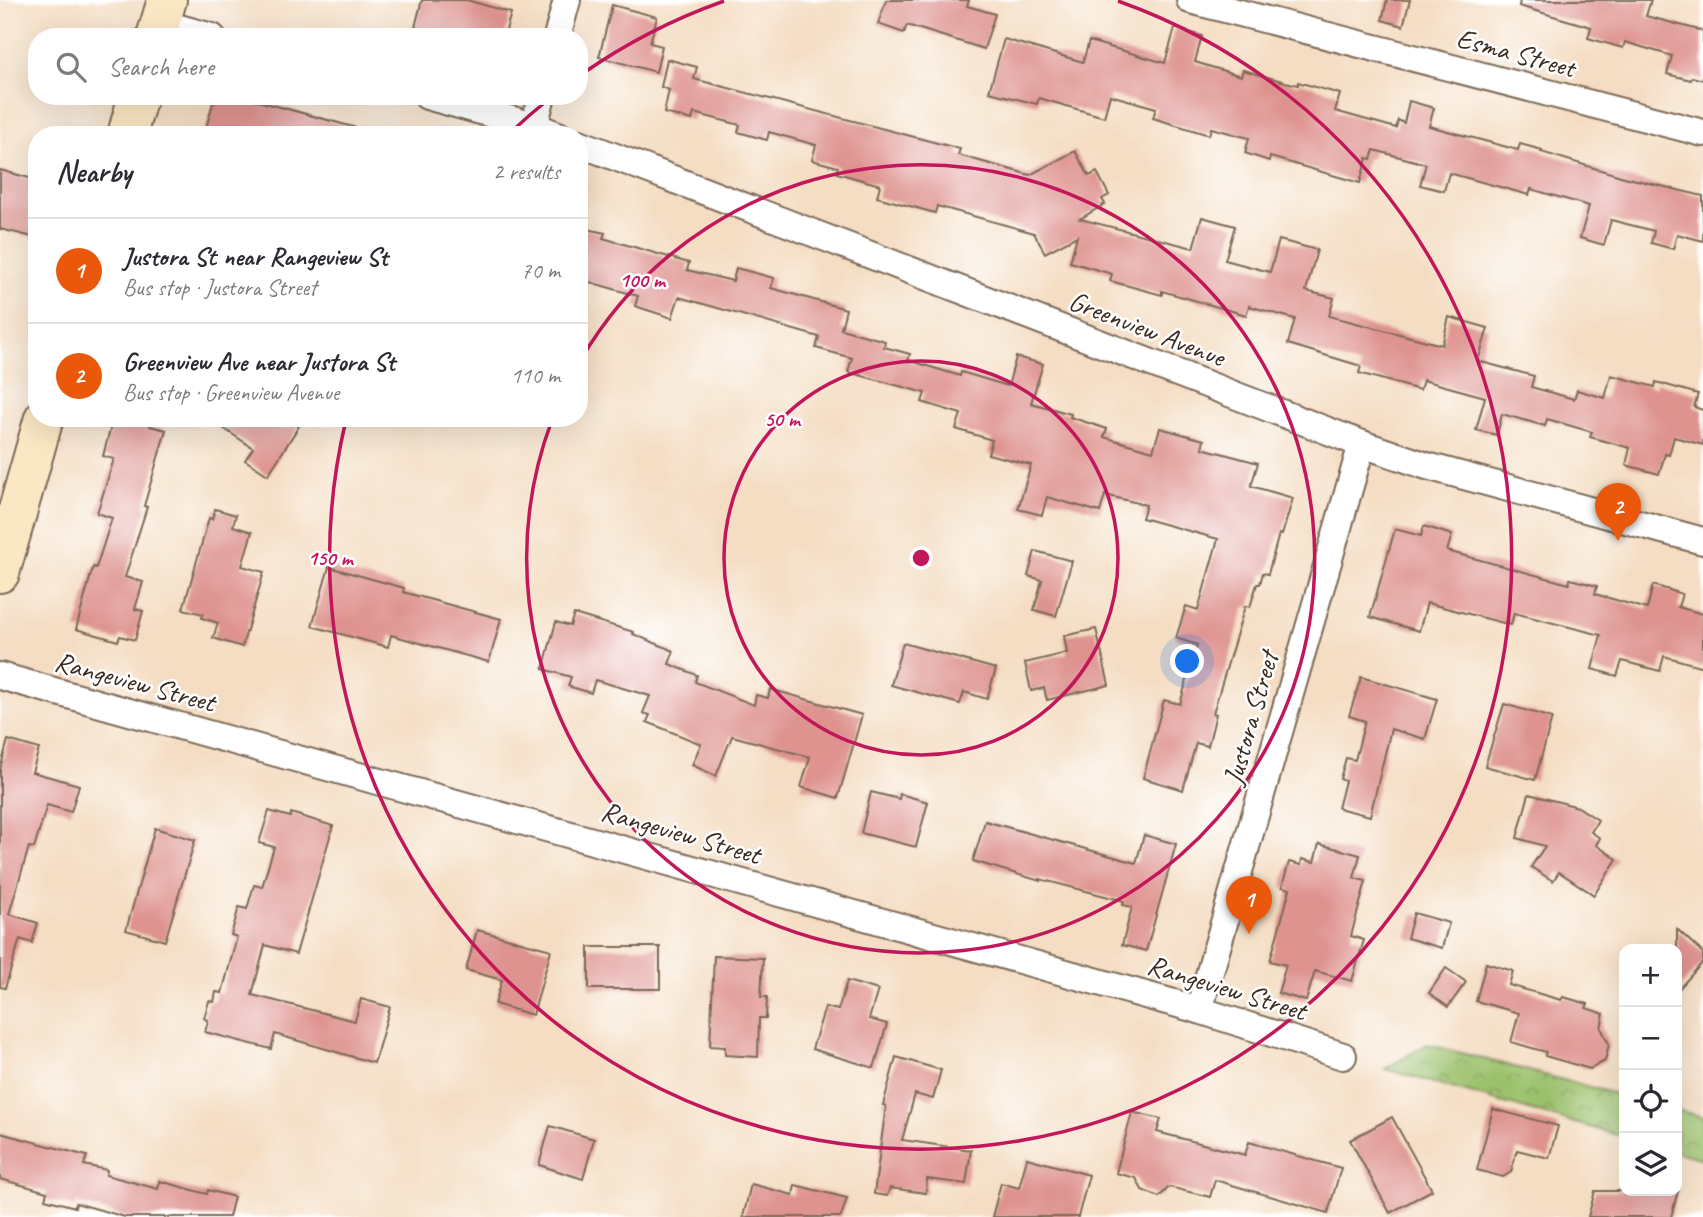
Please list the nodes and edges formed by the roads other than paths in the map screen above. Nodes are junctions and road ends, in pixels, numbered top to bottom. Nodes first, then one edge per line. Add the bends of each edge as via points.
1 (567, 0) edge
2 (1190, 0) edge
3 (162, 20) edge
4 (186, 28) edge
5 (559, 28) edge
6 (135, 105) edge
7 (459, 105) edge
8 (543, 105) edge
9 (130, 126) edge
10 (532, 126) edge
11 (546, 126) edge
12 (1703, 134) edge
13 (588, 146) edge
14 (41, 427) edge
15 (1362, 444) junction
16 (1703, 541) edge
17 (0, 573) edge
18 (0, 676) edge
19 (1199, 1010) junction
20 (1343, 1056) dead end

1 - 5 street
2 - 12 street, Esma Street
3 - 4 street
6 - 9 main road
7 - 10 street
8 - 11 street
13 - 15 street, Greenview Avenue
14 - 17 main road
15 - 16 street, Greenview Avenue
15 - 19 street, Justora Street
18 - 19 street, Rangeview Street
19 - 20 street, Rangeview Street

